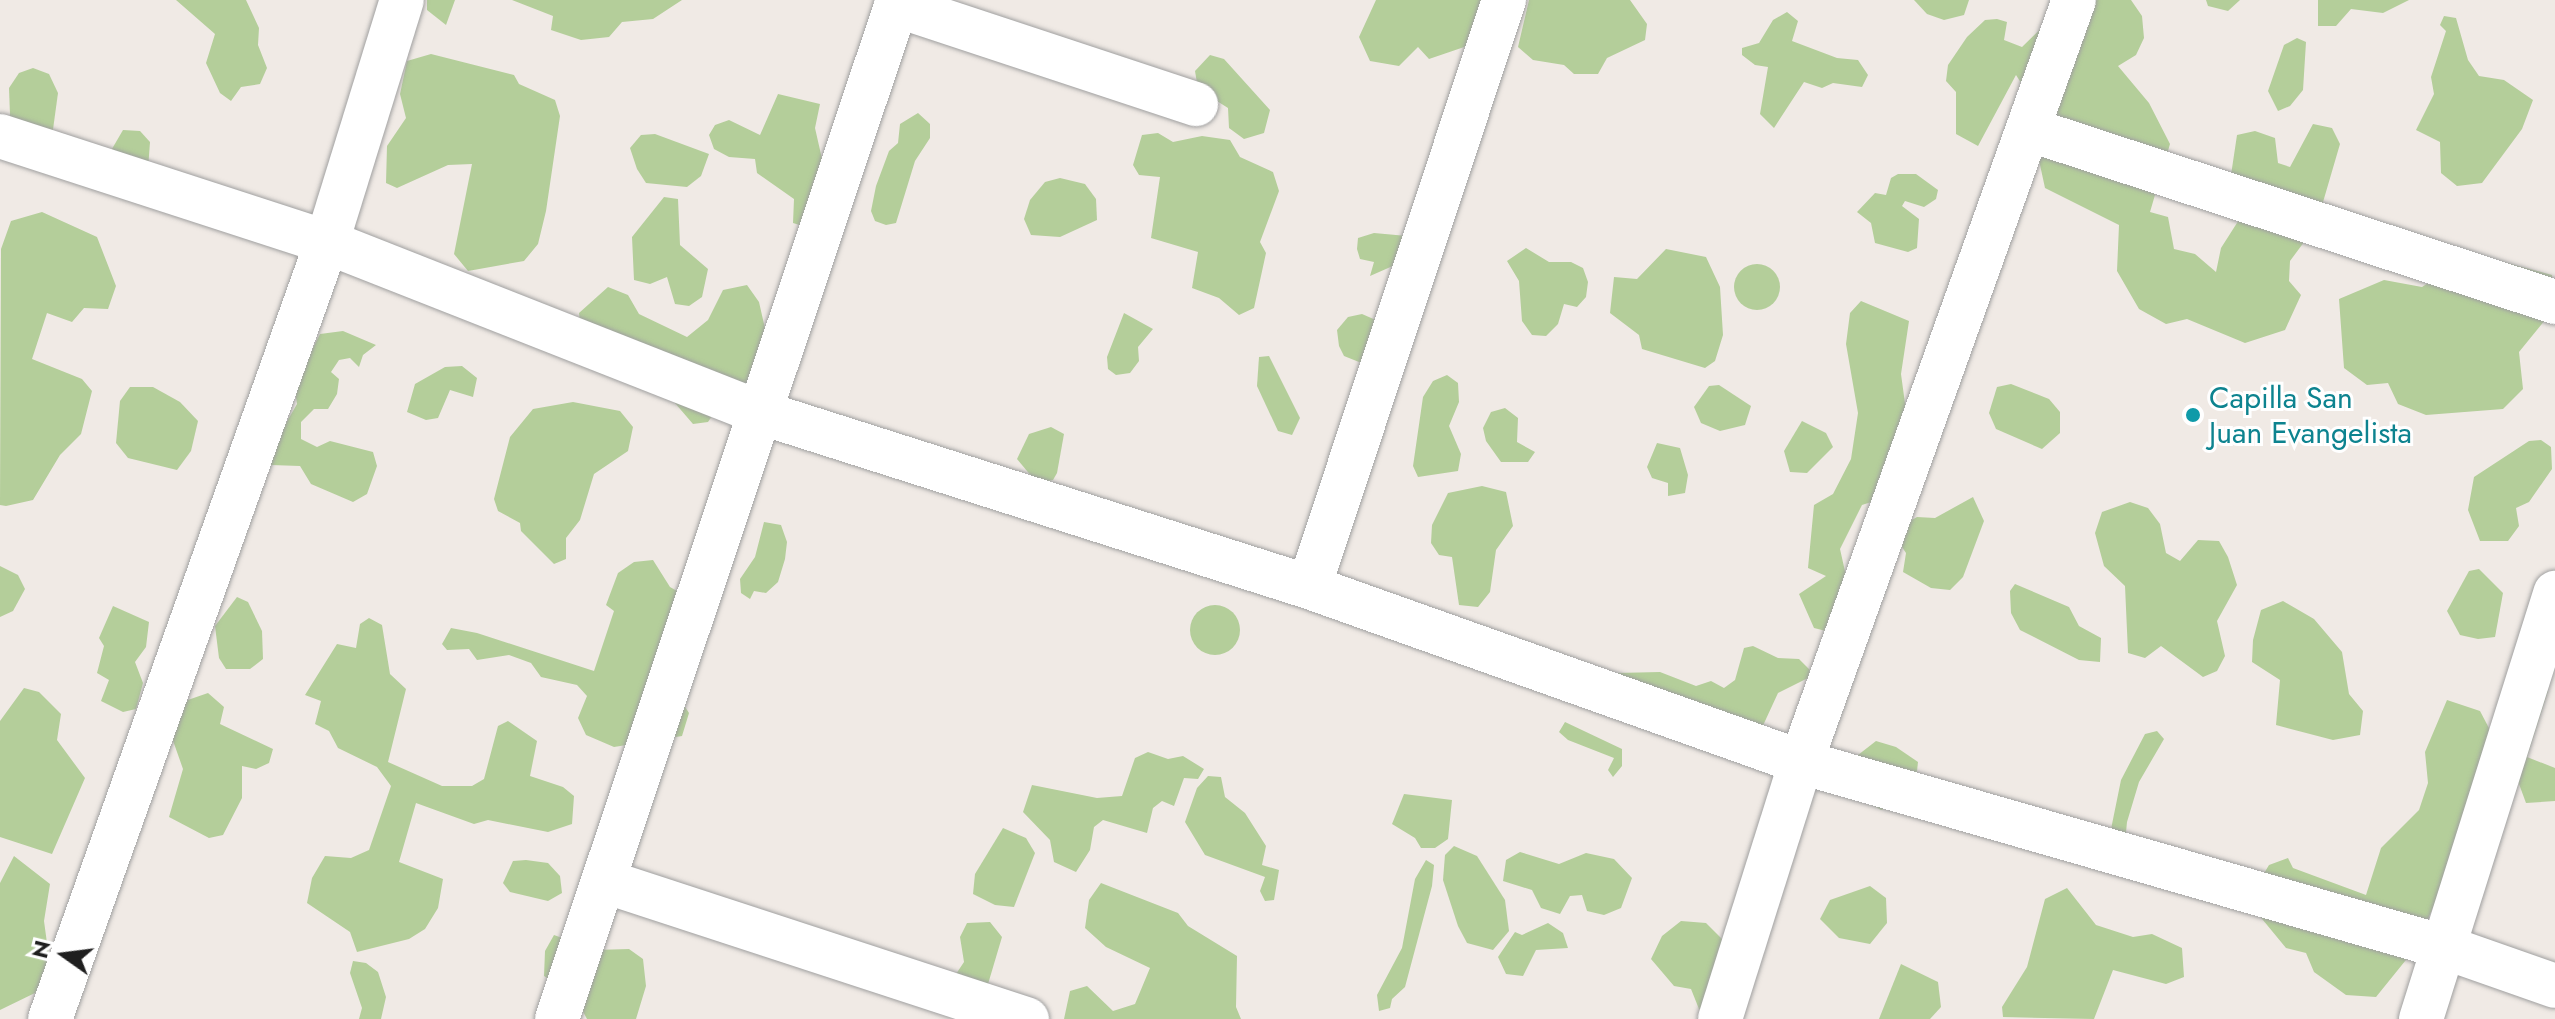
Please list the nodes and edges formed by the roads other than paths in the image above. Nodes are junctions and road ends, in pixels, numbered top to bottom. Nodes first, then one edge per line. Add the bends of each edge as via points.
1 (402, 0) edge
2 (1504, 0) edge
3 (2074, 0) edge
4 (897, 2) edge
5 (1196, 104) dead end
6 (2031, 130) junction
7 (0, 136) edge
8 (327, 242) junction
9 (2555, 302) edge
10 (759, 412) junction
11 (1309, 587) junction
12 (2555, 593) edge
13 (1801, 762) junction
14 (604, 881) junction
15 (2447, 948) junction
16 (2555, 986) edge
17 (50, 1019) edge
18 (557, 1019) edge
19 (1027, 1019) edge
20 (1720, 1019) edge
21 (2421, 1019) edge

1 - 8 street
2 - 11 street
3 - 6 street
4 - 5 street
4 - 10 street
6 - 9 street
6 - 13 street
7 - 8 street
8 - 10 street
8 - 17 street
10 - 11 street
10 - 14 street
11 - 13 street
12 - 15 street
13 - 15 street
13 - 20 street
14 - 18 street
14 - 19 street
15 - 16 street
15 - 21 street

